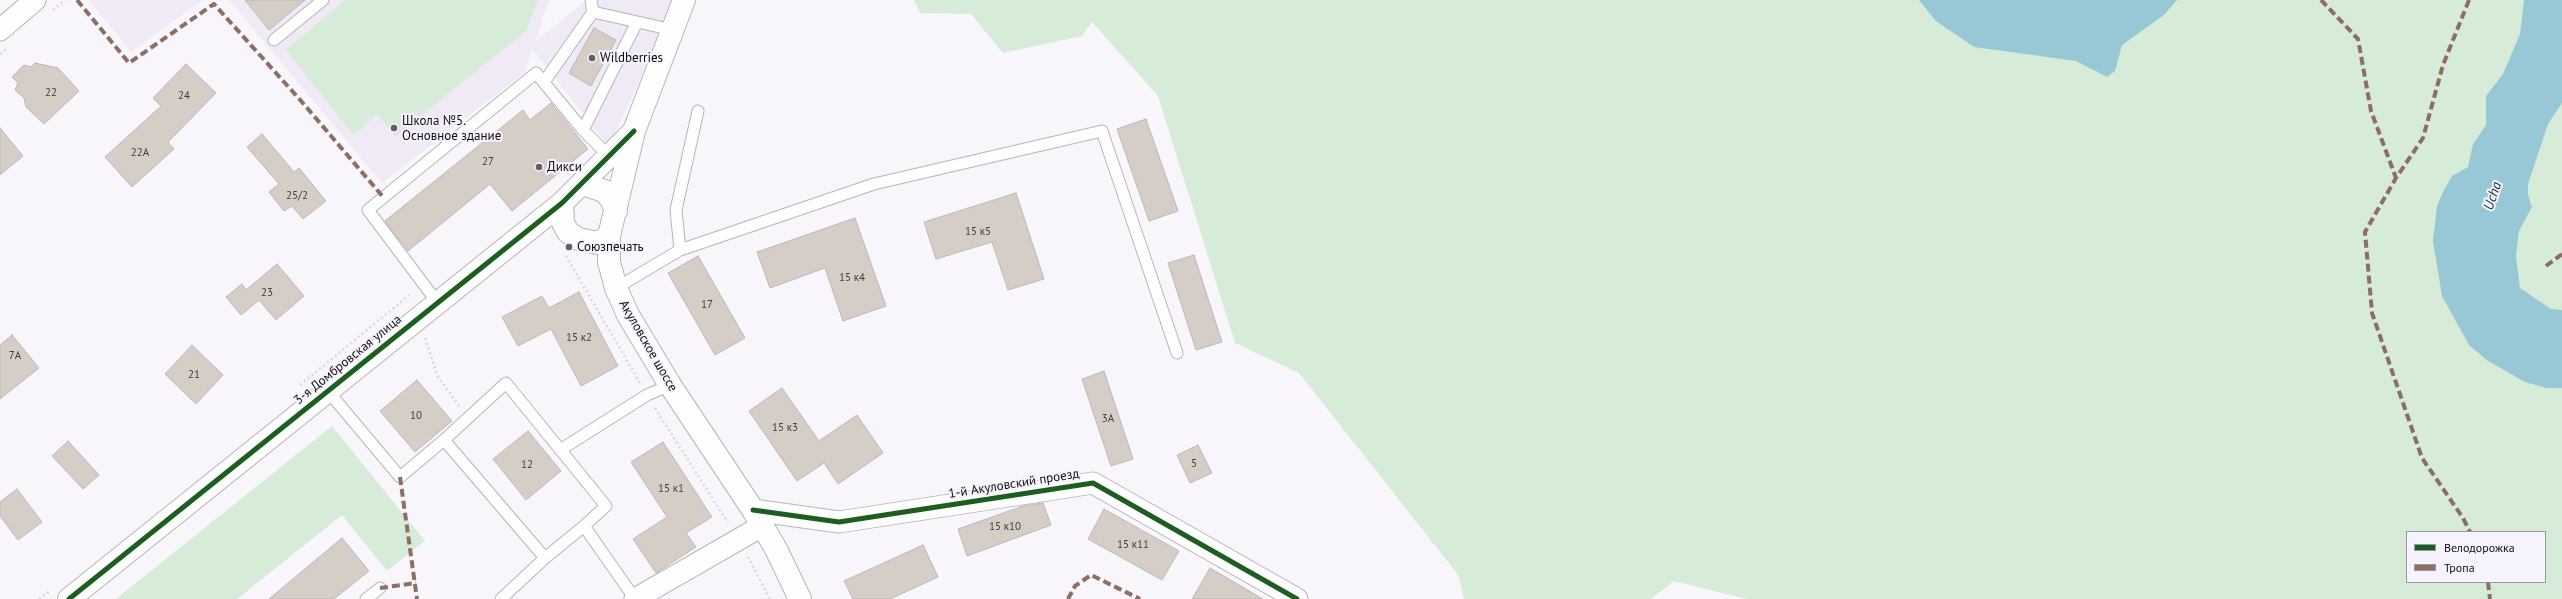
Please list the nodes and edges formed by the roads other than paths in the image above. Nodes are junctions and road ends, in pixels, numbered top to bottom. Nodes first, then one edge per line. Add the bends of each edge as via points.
1 (35, 0) edge
2 (323, 0) edge
3 (591, 0) edge
4 (684, 0) edge
5 (593, 12) junction
6 (638, 22) junction
7 (0, 30) edge
8 (673, 30) junction
9 (274, 40) dead end
10 (544, 82) junction
11 (698, 111) dead end
12 (583, 130) junction
13 (634, 131) junction
14 (610, 157) junction
15 (583, 184) junction
16 (562, 203) junction
17 (616, 211) junction
18 (609, 236) junction
19 (680, 250) junction
20 (616, 288) junction
21 (437, 302) junction
22 (1177, 353) dead end
23 (670, 384) junction
24 (327, 390) junction
25 (444, 440) junction
26 (560, 450) junction
27 (758, 518) junction
28 (584, 526) junction
29 (545, 558) junction
30 (380, 588) dead end
31 (69, 599) edge
32 (366, 599) edge
33 (501, 599) edge
34 (635, 599) edge
35 (800, 599) edge
36 (1297, 599) edge

1 - 7 street
2 - 9 lane
3 - 5 lane
4 - 8 street, Акуловское шоссе
5 - 6 lane
5 - 10 lane
6 - 8 lane
6 - 12 lane
8 - 13 street, Акуловское шоссе
10 - 12 lane
10 - 21 lane via 536,73 368,210
11 - 19 lane via 676,210
12 - 14 lane
13 - 14 street, 3-я Домбровская улица
13 - 17 street, Акуловское шоссе
14 - 15 street, 3-я Домбровская улица
15 - 16 street, 3-я Домбровская улица
15 - 17 street via 604,191
16 - 18 street via 563,223 568,232 578,239 598,243
16 - 21 street, 3-я Домбровская улица
17 - 18 street, Акуловское шоссе
18 - 20 street, Акуловское шоссе via 609,262
19 - 20 lane
19 - 22 lane via 874,184 1102,131
20 - 23 street, Акуловское шоссе via 628,315
21 - 24 street, 3-я Домбровская улица
23 - 26 lane via 647,395
23 - 27 street, Акуловское шоссе
24 - 25 lane via 400,477
24 - 31 street, 3-я Домбровская улица
25 - 26 lane via 506,383
25 - 29 lane
26 - 28 lane via 606,506
27 - 34 street
27 - 35 street, Акуловское шоссе
27 - 36 street, 1-й Акуловский проезд via 839,522 1092,483
28 - 29 lane
28 - 34 lane
29 - 33 lane
30 - 32 lane

